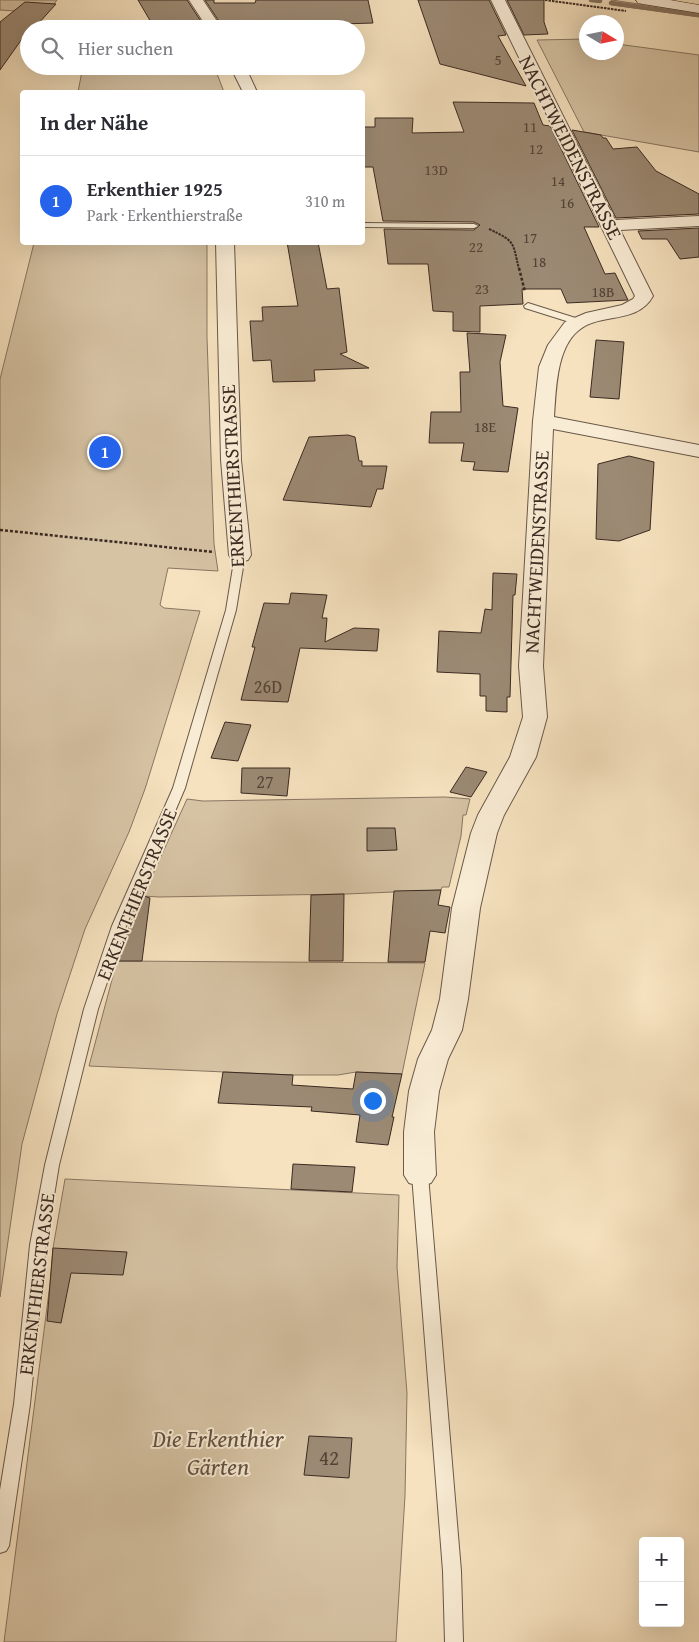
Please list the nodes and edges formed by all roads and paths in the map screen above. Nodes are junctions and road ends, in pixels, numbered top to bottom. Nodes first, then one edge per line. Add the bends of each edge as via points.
1 (196, 0) edge
2 (498, 0) edge
3 (544, 0) edge
4 (643, 0) edge
5 (699, 9) edge
6 (630, 11) dead end
7 (209, 20) edge
8 (242, 75) edge
9 (249, 90) edge
10 (699, 221) edge
11 (365, 225) edge
12 (610, 225) junction
13 (474, 226) joint
14 (225, 245) edge
15 (528, 306) joint
16 (579, 322) junction
17 (543, 421) junction
18 (699, 451) edge
19 (0, 530) edge
20 (240, 554) junction
21 (420, 1175) joint
22 (0, 1546) edge
23 (454, 1642) edge

1 - 7 street
2 - 12 street, NACHTWEIDENSTRASSE
3 - 6 path
4 - 5 street
8 - 9 street
10 - 12 street
11 - 13 lane
12 - 16 street, NACHTWEIDENSTRASSE via 643,290 643,299 628,309
13 - 15 path via 502,234 512,243
14 - 20 street, ERKENTHIERSTRASSE via 227,385
15 - 16 lane
16 - 17 street, NACHTWEIDENSTRASSE via 566,331 549,367
17 - 18 street
17 - 21 street, NACHTWEIDENSTRASSE via 531,666 535,717 523,757 484,832 466,908 447,1030 433,1059 424,1091 419,1132
19 - 20 path
20 - 22 lane, ERKENTHIERSTRASSE via 229,619 179,788 119,926 91,1009 52,1165 38,1245 22,1404
21 - 23 lane via 452,1571

